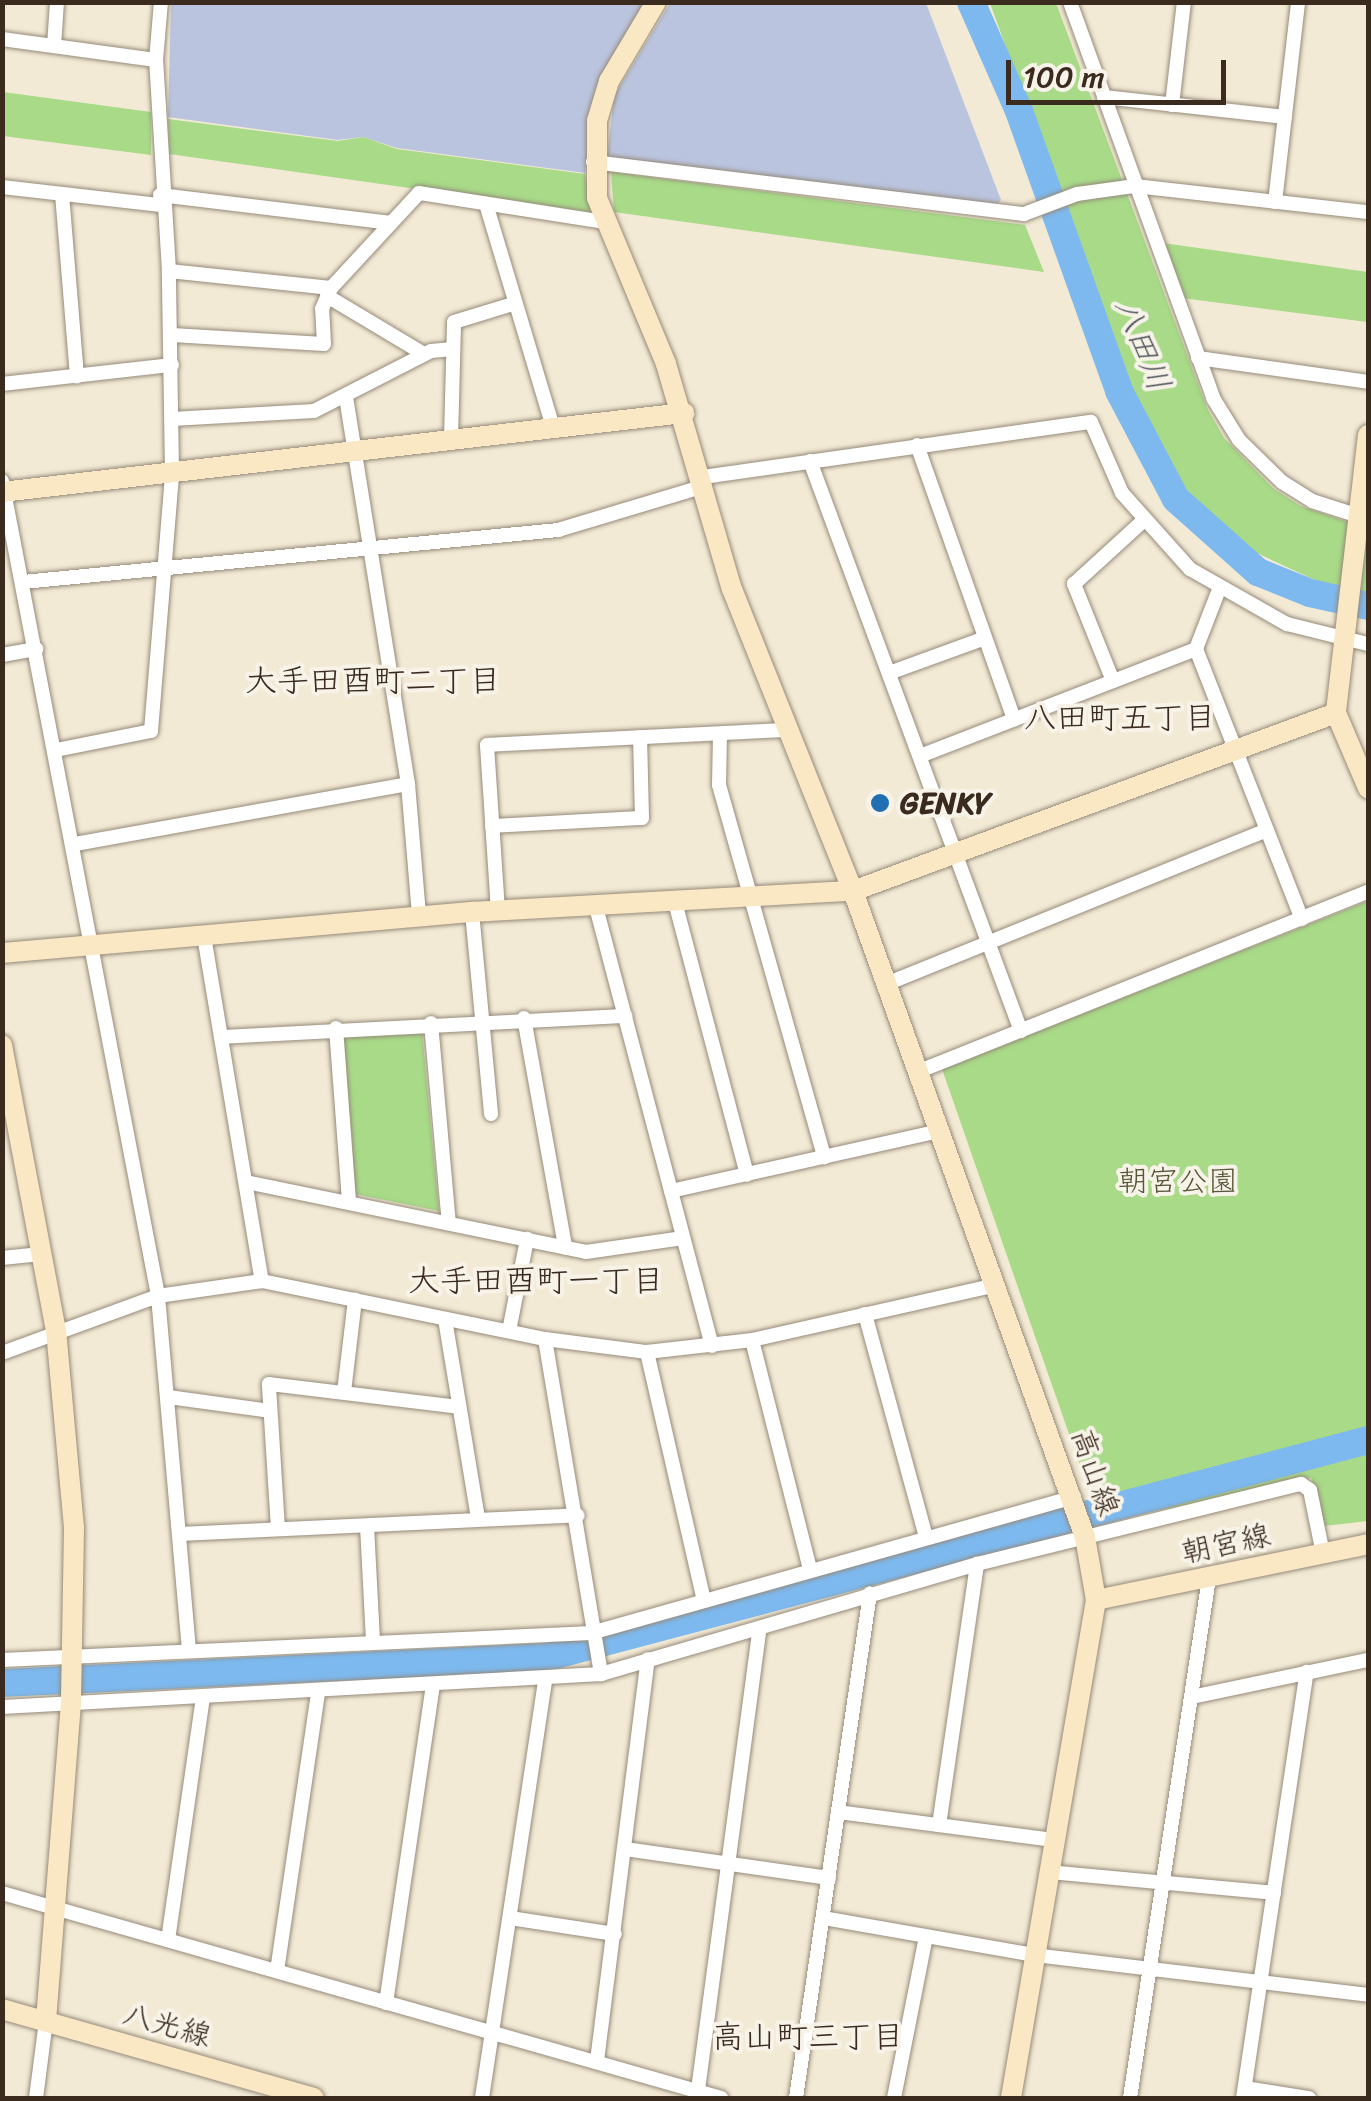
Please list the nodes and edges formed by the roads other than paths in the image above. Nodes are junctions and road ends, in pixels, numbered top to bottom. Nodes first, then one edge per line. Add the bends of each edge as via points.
1 (57, 2) edge
2 (161, 2) edge
3 (656, 2) edge
4 (1070, 2) edge
5 (1184, 2) edge
6 (1298, 2) edge
7 (2, 39) edge
8 (54, 46) junction
9 (156, 60) junction
10 (1104, 97) junction
11 (1172, 104) junction
12 (1285, 117) junction
13 (594, 162) junction
14 (1135, 186) junction
15 (2, 187) edge
16 (62, 194) junction
17 (161, 200) junction
18 (1275, 202) junction
19 (486, 204) junction
20 (1368, 212) edge
21 (605, 222) junction
22 (391, 223) junction
23 (169, 271) junction
24 (329, 292) junction
25 (513, 304) junction
26 (172, 335) junction
27 (454, 349) junction
28 (424, 354) junction
29 (1198, 358) junction
30 (172, 365) junction
31 (77, 376) junction
32 (1368, 382) edge
33 (2, 384) edge
34 (346, 397) junction
35 (684, 413) junction
36 (172, 419) junction
37 (553, 428) junction
38 (1368, 434) edge
39 (451, 439) junction
40 (917, 446) junction
41 (354, 451) junction
42 (810, 461) junction
43 (172, 472) junction
44 (704, 481) junction
45 (3, 488) edge
46 (1363, 518) edge
47 (1143, 521) junction
48 (368, 546) junction
49 (164, 570) junction
50 (23, 582) junction
51 (1220, 588) junction
52 (984, 638) junction
53 (1344, 640) junction
54 (1368, 644) edge
55 (36, 649) junction
56 (1196, 649) junction
57 (2, 655) edge
58 (889, 673) junction
59 (1113, 681) junction
60 (1336, 712) junction
61 (1014, 719) junction
62 (787, 730) junction
63 (720, 734) junction
64 (640, 737) junction
65 (56, 750) junction
66 (1233, 750) junction
67 (920, 756) junction
68 (1363, 757) edge
69 (408, 784) junction
70 (1368, 788) edge
71 (492, 826) junction
72 (1266, 830) junction
73 (75, 844) junction
74 (955, 854) junction
75 (853, 891) junction
76 (1368, 892) edge
77 (752, 897) junction
78 (675, 902) junction
79 (596, 907) junction
80 (498, 911) junction
81 (472, 912) junction
82 (419, 916) junction
83 (1302, 919) junction
84 (204, 936) junction
85 (988, 942) junction
86 (93, 945) junction
87 (2, 953) edge
88 (886, 984) junction
89 (624, 1016) junction
90 (524, 1018) junction
91 (482, 1020) junction
92 (431, 1023) junction
93 (336, 1028) junction
94 (1021, 1031) junction
95 (221, 1036) junction
96 (2, 1045) edge
97 (917, 1072) junction
98 (491, 1114) dead end
99 (940, 1131) junction
100 (824, 1157) junction
101 (747, 1174) junction
102 (246, 1182) junction
103 (670, 1192) junction
104 (349, 1202) junction
105 (449, 1223) junction
106 (683, 1238) junction
107 (527, 1239) junction
108 (566, 1247) junction
109 (40, 1254) junction
110 (2, 1258) edge
111 (262, 1281) junction
112 (996, 1285) junction
113 (158, 1296) junction
114 (355, 1300) junction
115 (866, 1314) junction
116 (444, 1318) junction
117 (56, 1330) junction
118 (508, 1331) junction
119 (545, 1340) junction
120 (752, 1340) junction
121 (712, 1346) junction
122 (647, 1352) junction
123 (2, 1354) edge
124 (344, 1392) junction
125 (168, 1397) junction
126 (458, 1407) junction
127 (270, 1412) junction
128 (578, 1515) junction
129 (478, 1518) junction
130 (1080, 1520) junction
131 (367, 1526) junction
132 (278, 1529) junction
133 (181, 1534) junction
134 (926, 1537) junction
135 (1368, 1544) edge
136 (1323, 1554) junction
137 (977, 1564) junction
138 (810, 1569) junction
139 (1209, 1578) junction
140 (870, 1594) junction
141 (1096, 1600) junction
142 (704, 1601) junction
143 (759, 1631) junction
144 (591, 1633) junction
145 (373, 1641) junction
146 (189, 1650) junction
147 (648, 1659) junction
148 (2, 1660) edge
149 (72, 1660) junction
150 (1368, 1660) edge
151 (1307, 1672) junction
152 (601, 1674) junction
153 (544, 1680) junction
154 (433, 1686) junction
155 (318, 1692) junction
156 (203, 1697) junction
157 (1192, 1697) junction
158 (71, 1700) junction
159 (2, 1707) edge
160 (838, 1812) junction
161 (940, 1825) junction
162 (1054, 1840) junction
163 (626, 1850) junction
164 (727, 1864) junction
165 (1049, 1872) junction
166 (829, 1878) junction
167 (1165, 1883) junction
168 (2, 1893) edge
169 (1274, 1893) junction
170 (54, 1908) junction
171 (510, 1918) junction
172 (824, 1918) junction
173 (615, 1934) junction
174 (926, 1937) junction
175 (168, 1940) junction
176 (1034, 1956) junction
177 (1149, 1968) junction
178 (277, 1972) junction
179 (1259, 1982) junction
180 (1368, 1994) edge
181 (386, 2002) junction
182 (2, 2009) edge
183 (46, 2021) junction
184 (494, 2033) junction
185 (597, 2061) junction
186 (698, 2090) junction
187 (1244, 2093) edge
188 (36, 2098) edge
189 (314, 2098) edge
190 (482, 2098) edge
191 (721, 2098) edge
192 (796, 2098) edge
193 (894, 2098) edge
194 (1010, 2098) edge
195 (1130, 2098) edge
196 (1310, 2098) edge

1 - 8 street
2 - 9 street
3 - 13 street via 609,81
4 - 10 street
5 - 11 street
6 - 12 street
7 - 8 street
8 - 9 street
9 - 17 street
10 - 11 street
10 - 14 street
11 - 12 street
12 - 18 street
13 - 14 street via 1024,214 1077,194
13 - 21 street, 高山線
14 - 18 street
14 - 29 street
15 - 16 street
16 - 17 street
16 - 31 street
17 - 22 street
17 - 23 street
18 - 20 street
19 - 21 street
19 - 22 street via 419,194
19 - 25 street
21 - 35 street, 高山線
22 - 24 street
23 - 24 street
23 - 26 street
24 - 26 street via 324,344
24 - 28 street
25 - 27 street via 454,322
25 - 37 street
26 - 30 street
27 - 28 street
27 - 39 street
28 - 34 street
29 - 32 street
29 - 46 street via 1222,412 1260,463 1312,501
30 - 31 street
30 - 36 street
31 - 33 street
34 - 36 street via 314,411
34 - 41 street
35 - 37 street
35 - 44 street, 高山線
36 - 43 street
37 - 39 street
38 - 46 street
39 - 41 street
40 - 42 street
40 - 47 street via 1091,422 1107,465
40 - 52 street
41 - 43 street
41 - 48 street
42 - 44 street
42 - 58 street
43 - 45 street
43 - 49 street
44 - 48 street via 558,530
44 - 62 street, 高山線 via 732,589
45 - 50 street
46 - 53 street
47 - 51 street via 1190,569
47 - 59 street via 1074,584
48 - 49 street
48 - 69 street
49 - 50 street
49 - 65 street via 151,731
50 - 55 street
51 - 53 street via 1287,624
51 - 56 street
52 - 58 street
52 - 61 street
53 - 54 street
53 - 60 street
55 - 57 street
55 - 65 street
56 - 59 street
56 - 66 street
58 - 67 street
59 - 61 street
60 - 66 street
60 - 68 street
61 - 67 street
62 - 63 street
62 - 75 street, 高山線
63 - 64 street
63 - 77 street via 720,786
64 - 71 street via 642,818
64 - 71 street via 487,745
65 - 73 street
66 - 72 street
66 - 74 street
67 - 74 street
68 - 70 street
69 - 73 street
69 - 82 street
71 - 80 street
72 - 83 street
72 - 85 street
73 - 86 street
74 - 75 street
74 - 85 street
75 - 77 street
75 - 88 street, 高山線
76 - 83 street
77 - 78 street
77 - 100 street
78 - 79 street
78 - 101 street
79 - 80 street
79 - 89 street
80 - 81 street
81 - 82 street
81 - 91 street
82 - 84 street
83 - 94 street
84 - 86 street
84 - 95 street
85 - 88 street
85 - 94 street
86 - 87 street
86 - 113 street
88 - 97 street, 高山線
89 - 90 street
89 - 103 street
90 - 91 street
90 - 108 street
91 - 92 street
91 - 98 street
92 - 93 street
92 - 105 street
93 - 95 street
93 - 104 street
94 - 97 street
95 - 102 street
96 - 109 street
97 - 99 street, 高山線
99 - 100 street
99 - 112 street, 高山線
100 - 101 street
101 - 103 street
102 - 104 street
102 - 111 street
103 - 106 street
104 - 105 street
105 - 107 street
106 - 108 street via 586,1252
106 - 121 street
107 - 108 street
107 - 118 street
109 - 110 street
109 - 117 street
111 - 113 street
111 - 114 street
112 - 115 street
112 - 130 street, 高山線
113 - 117 street
113 - 125 street
114 - 116 street
114 - 124 street
115 - 120 street
115 - 134 street
116 - 118 street
116 - 126 street
117 - 123 street
117 - 149 street via 74,1528
118 - 119 street
119 - 122 street
119 - 128 street
120 - 121 street
120 - 138 street
121 - 122 street
122 - 142 street
124 - 126 street
124 - 127 street via 269,1384
125 - 127 street
125 - 133 street
126 - 129 street
127 - 132 street
128 - 129 street
128 - 144 street
129 - 131 street
130 - 134 street
130 - 136 street via 1301,1484 1310,1490
130 - 137 street
130 - 141 street, 高山線
131 - 132 street
131 - 145 street
132 - 133 street
133 - 146 street
134 - 138 street
135 - 136 street, 朝宮線
136 - 139 street, 朝宮線
137 - 140 street
137 - 161 street
138 - 142 street
139 - 141 street, 朝宮線
139 - 157 street
140 - 143 street
140 - 160 street
141 - 162 street, 高山線
142 - 144 street
143 - 147 street
143 - 164 street
144 - 145 street
144 - 152 street
145 - 146 street
146 - 149 street
147 - 152 street
147 - 163 street
148 - 149 street
149 - 158 street
150 - 151 street
151 - 157 street
151 - 169 street
152 - 153 street
153 - 154 street
153 - 171 street
154 - 155 street
154 - 181 street
155 - 156 street
155 - 178 street
156 - 158 street
156 - 175 street
157 - 167 street
158 - 159 street
158 - 170 street
160 - 161 street
160 - 166 street
161 - 162 street
162 - 165 street, 高山線
163 - 164 street
163 - 173 street
164 - 166 street
164 - 186 street
165 - 167 street
165 - 176 street, 高山線
166 - 172 street
167 - 169 street
167 - 177 street
168 - 170 street
169 - 179 street
170 - 175 street
170 - 183 street
171 - 173 street
171 - 184 street
172 - 174 street
172 - 192 street
173 - 185 street
174 - 176 street
174 - 193 street
175 - 178 street
176 - 177 street
176 - 194 street, 高山線
177 - 179 street
177 - 195 street
178 - 181 street
179 - 180 street
179 - 187 street
181 - 184 street
182 - 183 street, 八光線
183 - 188 street
183 - 189 street, 八光線
184 - 185 street
184 - 190 street
185 - 186 street
186 - 191 street
187 - 196 street

